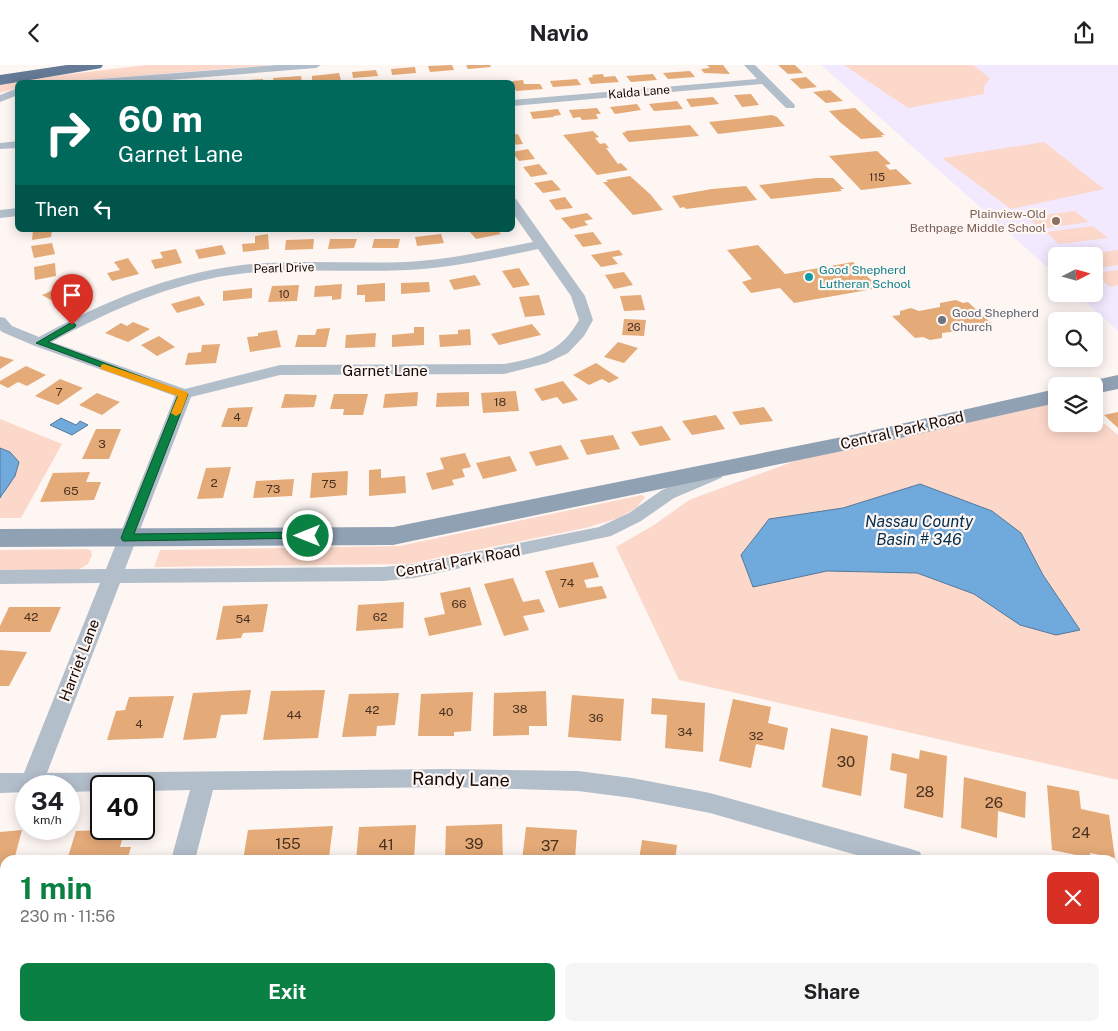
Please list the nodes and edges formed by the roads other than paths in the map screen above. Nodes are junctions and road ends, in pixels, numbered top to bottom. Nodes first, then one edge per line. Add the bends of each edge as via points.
1 (68, 65) edge
2 (96, 65) edge
3 (316, 65) edge
4 (748, 65) edge
5 (0, 72) edge
6 (0, 80) edge
7 (124, 80) edge
8 (765, 81) junction
9 (15, 92) edge
10 (0, 99) edge
11 (515, 103) edge
12 (790, 106) dead end
13 (15, 144) edge
14 (0, 146) edge
15 (515, 206) edge
16 (15, 212) edge
17 (0, 214) edge
18 (542, 244) junction
19 (0, 321) edge
20 (40, 343) junction
21 (1118, 382) edge
22 (1103, 385) edge
23 (184, 394) junction
24 (1048, 398) edge
25 (748, 462) junction
26 (0, 538) edge
27 (127, 538) junction
28 (112, 576) junction
29 (0, 577) edge
30 (35, 775) edge
31 (204, 782) junction
32 (0, 783) edge
33 (15, 783) edge
34 (80, 783) edge
35 (183, 855) edge
36 (893, 855) edge

1 - 5 highway
2 - 6 highway
3 - 7 street
4 - 8 street
8 - 11 street, Kalda Lane
8 - 12 street
9 - 10 street
13 - 14 street
15 - 18 street, Garnet Lane
16 - 17 street
18 - 20 street, Pearl Drive via 408,266 260,269 220,273 144,291 87,316
18 - 23 street, Garnet Lane via 578,296 586,320 570,345 554,355 532,364 504,369 280,370
19 - 20 street via 8,329
20 - 23 street
21 - 22 street
23 - 27 street
24 - 25 street, Central Park Road
25 - 27 street, Central Park Road via 393,536
25 - 28 street, Central Park Road via 676,490 635,517 604,532 414,571
26 - 27 street, Central Park Road
27 - 28 street, Harriet Lane
28 - 29 street, Central Park Road
28 - 30 street, Harriet Lane
31 - 34 street, Randy Lane
31 - 35 street
31 - 36 street, Randy Lane via 450,778 578,781 710,803
32 - 33 street, Randy Lane

